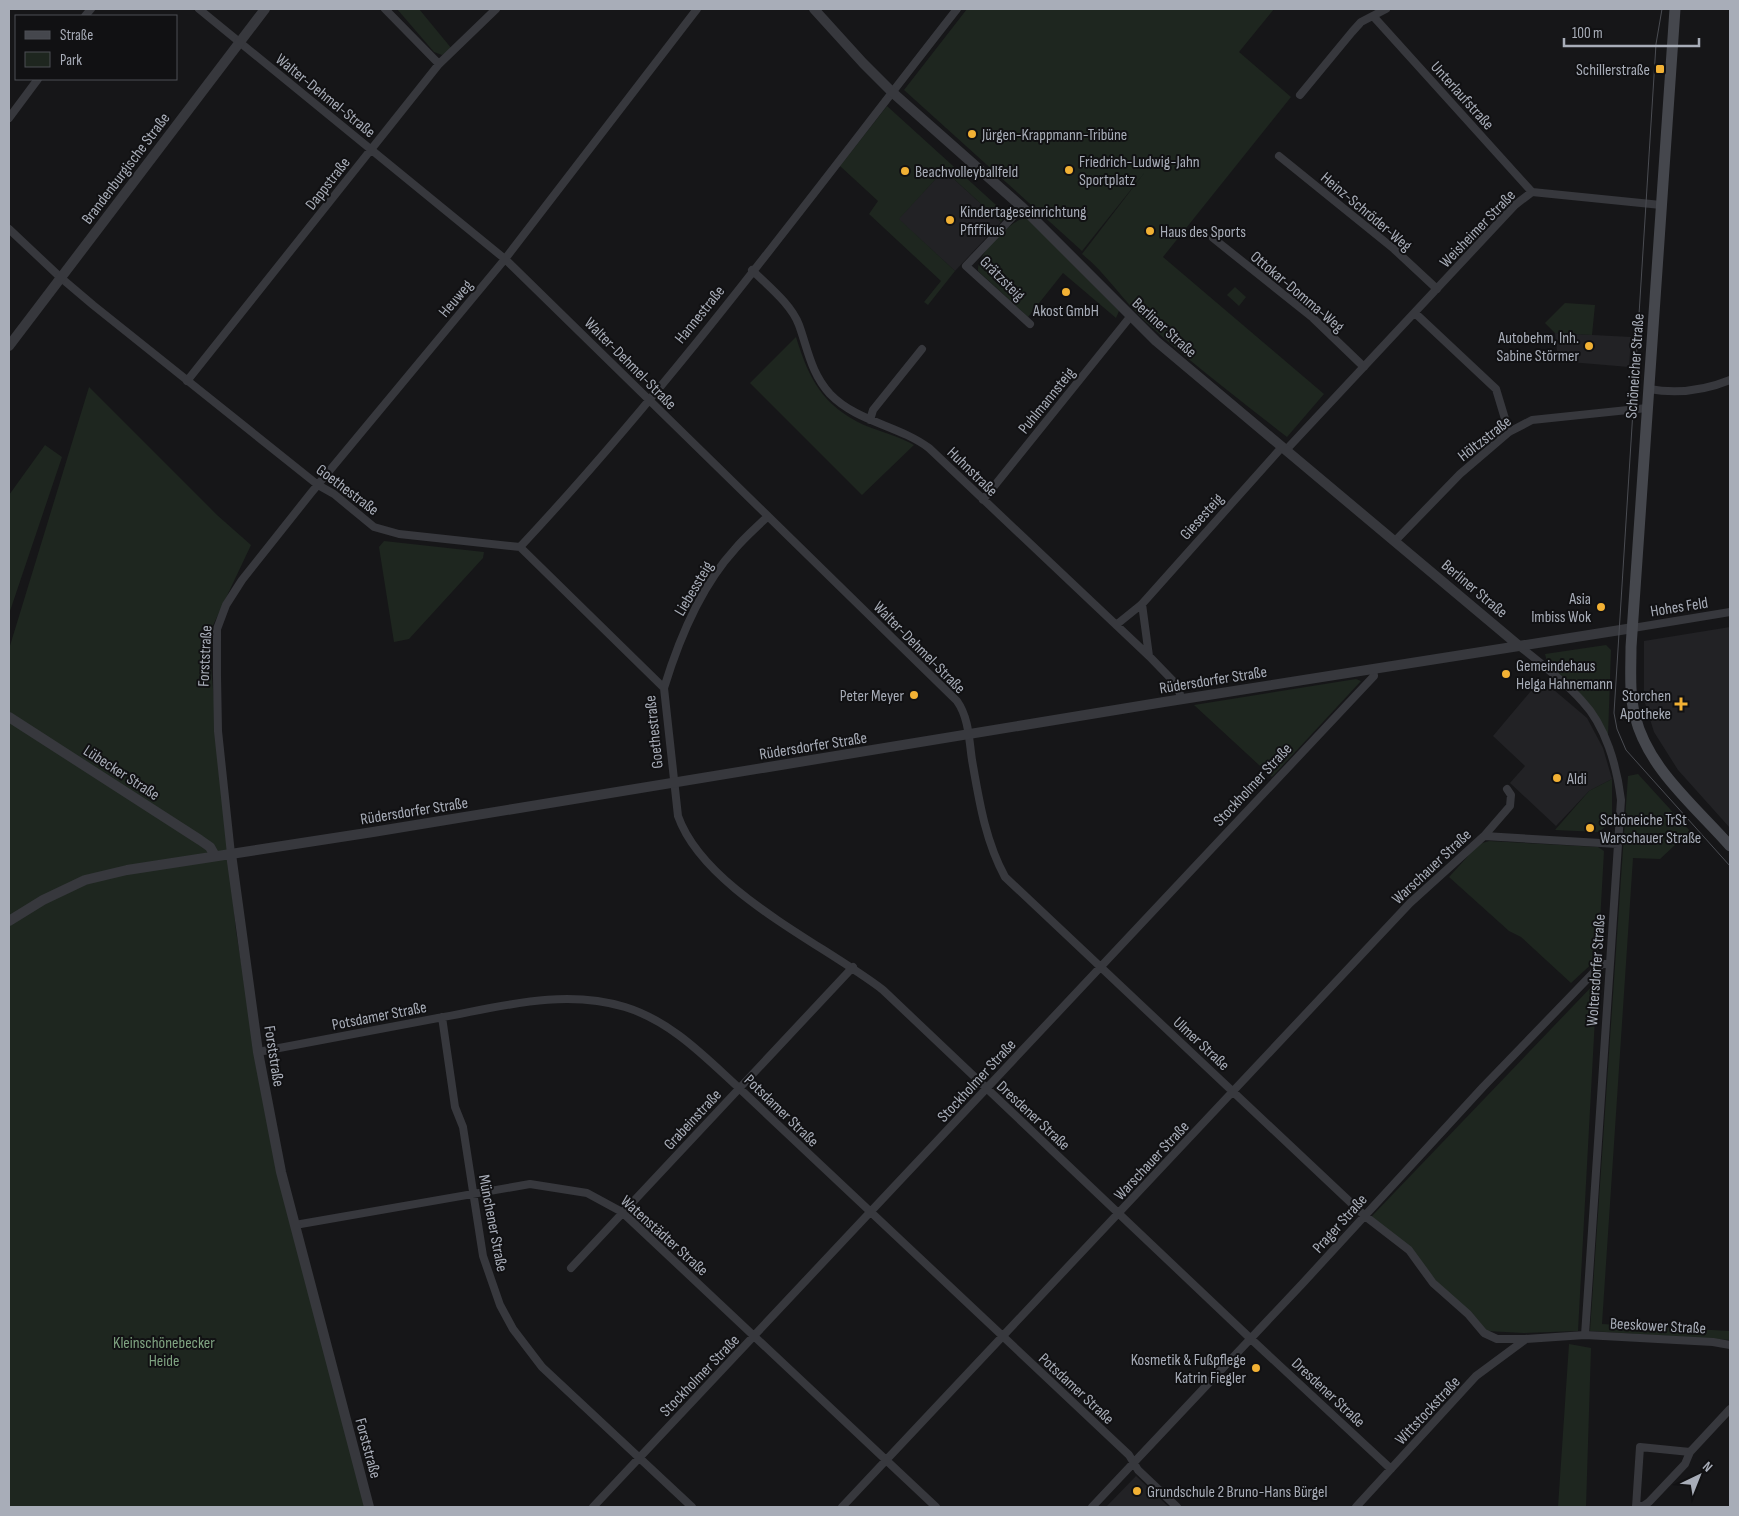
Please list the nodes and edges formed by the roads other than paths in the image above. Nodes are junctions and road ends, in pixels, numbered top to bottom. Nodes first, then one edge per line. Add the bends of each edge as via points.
1 (199, 9) edge
2 (265, 9) edge
3 (385, 9) edge
4 (496, 9) edge
5 (697, 9) edge
6 (814, 9) edge
7 (957, 9) edge
8 (1386, 9) edge
9 (1675, 9) edge
10 (1373, 16) junction
11 (240, 42) junction
12 (439, 64) junction
13 (37, 80) edge
14 (892, 92) junction
15 (1300, 95) dead end
16 (9, 118) edge
17 (370, 150) junction
18 (1278, 156) dead end
19 (1532, 192) junction
20 (1661, 204) junction
21 (1022, 207) junction
22 (9, 229) edge
23 (1213, 238) dead end
24 (505, 259) junction
25 (752, 270) junction
26 (60, 278) junction
27 (1437, 289) junction
28 (1415, 313) junction
29 (1130, 317) junction
30 (1030, 324) dead end
31 (9, 346) edge
32 (922, 349) dead end
33 (1364, 367) junction
34 (1730, 380) edge
35 (187, 381) junction
36 (1649, 389) junction
37 (648, 400) junction
38 (1647, 408) junction
39 (870, 420) junction
40 (1509, 432) junction
41 (1284, 449) junction
42 (318, 485) junction
43 (983, 500) junction
44 (768, 516) junction
45 (1395, 541) junction
46 (520, 547) junction
47 (228, 602) joint
48 (1142, 604) junction
49 (1730, 612) edge
50 (1116, 625) junction
51 (1633, 628) junction
52 (1518, 645) junction
53 (1149, 656) junction
54 (1373, 670) junction
55 (664, 688) junction
56 (1181, 699) junction
57 (9, 717) edge
58 (968, 735) junction
59 (673, 783) junction
60 (1507, 789) dead end
61 (1484, 836) junction
62 (1618, 844) junction
63 (1730, 846) edge
64 (230, 854) junction
65 (215, 856) junction
66 (9, 921) edge
67 (1609, 964) junction
68 (853, 967) junction
69 (1101, 968) junction
70 (442, 1017) junction
71 (258, 1052) junction
72 (739, 1088) junction
73 (986, 1089) junction
74 (1234, 1092) junction
75 (473, 1195) junction
76 (622, 1212) junction
77 (869, 1212) junction
78 (1119, 1213) junction
79 (1365, 1216) junction
80 (295, 1225) junction
81 (571, 1268) dead end
82 (1484, 1333) joint
83 (1585, 1335) junction
84 (754, 1336) junction
85 (1003, 1337) junction
86 (1251, 1339) junction
87 (1526, 1339) junction
88 (1730, 1345) edge
89 (1730, 1408) edge
90 (1690, 1452) junction
91 (638, 1458) junction
92 (886, 1460) junction
93 (1134, 1463) junction
94 (1391, 1469) junction
95 (1636, 1506) edge
96 (370, 1507) edge
97 (593, 1507) edge
98 (692, 1507) edge
99 (842, 1507) edge
100 (936, 1507) edge
101 (1092, 1507) edge
102 (1177, 1507) edge
103 (1356, 1507) edge

1 - 11 street, Walter-Dehmel-Straße
2 - 11 street, Brandenburgische Straße
3 - 12 street
4 - 12 street, Dappstraße
5 - 24 street, Heuweg
6 - 14 street, Berliner Straße
7 - 14 street, Hannestraße
8 - 10 street
9 - 20 main road, Schöneicher Straße
10 - 15 street via 1361,22
10 - 19 street, Unterlaufstraße
11 - 17 street, Walter-Dehmel-Straße
11 - 26 street, Brandenburgische Straße
12 - 17 street, Dappstraße
13 - 16 street
14 - 21 street, Berliner Straße
14 - 25 street, Hannestraße
17 - 24 street, Walter-Dehmel-Straße
17 - 35 street, Dappstraße
18 - 27 street, Heinz-Schröder-Weg via 1394,249
19 - 20 street, Weisheimer Straße
19 - 27 street, Weisheimer Straße via 1515,205
20 - 36 main road, Schöneicher Straße
21 - 29 street, Berliner Straße
21 - 30 street, Grätzsteig via 966,266
22 - 26 street, Goethestraße
23 - 33 street, Ottokar-Domma-Weg via 1312,318
24 - 37 street, Walter-Dehmel-Straße
24 - 42 street, Heuweg
25 - 37 street, Hannestraße
25 - 39 street, Huhnstraße via 799,324 809,359 820,381 839,402
26 - 31 street, Brandenburgische Straße
26 - 35 street, Goethestraße
27 - 28 street, Weisheimer Straße
28 - 33 street, Weisheimer Straße
28 - 40 street via 1496,389
29 - 41 street, Berliner Straße
29 - 43 street, Puhlmannsteig
32 - 39 street via 873,410
33 - 41 street, Weisheimer Straße
34 - 36 street via 1687,392
35 - 42 street, Goethestraße
36 - 38 main road, Schöneicher Straße
37 - 44 street, Walter-Dehmel-Straße
37 - 46 street, Hannestraße via 582,480
38 - 40 street, Höltzstraße via 1532,420
38 - 51 main road, Schöneicher Straße
39 - 43 street, Huhnstraße via 920,441
40 - 45 street, Höltzstraße via 1460,474
41 - 45 street, Berliner Straße
41 - 48 street, Giesesteig
42 - 46 street, Goethestraße via 374,527 399,534
42 - 47 street, Heuweg
43 - 50 street, Huhnstraße
44 - 55 street, Liebessteig via 734,550 705,591 682,635
44 - 58 street, Walter-Dehmel-Straße via 957,701 962,708
45 - 52 street, Berliner Straße
46 - 55 street, Goethestraße
47 - 64 street, Forststraße via 217,628 217,676 218,731
48 - 50 street, Giesesteig
48 - 53 street
49 - 51 street, Hohes Feld
50 - 53 street, Huhnstraße
51 - 52 street, Rüdersdorfer Straße
51 - 63 main road, Schöneicher Straße via 1632,690 1637,725 1662,770
52 - 54 street, Rüdersdorfer Straße
52 - 62 street, Woltersdorfer Straße via 1584,702 1601,733 1618,776 1621,800
53 - 56 street, Huhnstraße via 1178,686
54 - 56 street, Rüdersdorfer Straße
54 - 69 street, Stockholmer Straße via 1374,676
55 - 59 street, Goethestraße
56 - 58 street, Rüdersdorfer Straße
57 - 65 street, Lübecker Straße via 200,840 210,847
58 - 59 street, Rüdersdorfer Straße
58 - 69 street, Ulmer Straße via 983,819 1005,877
59 - 64 street, Rüdersdorfer Straße
59 - 68 street, Dresdener Straße via 684,831 712,867 749,899
60 - 61 street, Warschauer Straße via 1511,795 1510,806
61 - 62 street, Warschauer Straße
61 - 74 street, Warschauer Straße via 1410,903
62 - 67 street, Woltersdorfer Straße
64 - 65 street, Rüdersdorfer Straße
64 - 71 street, Forststraße
65 - 66 street, Rüdersdorfer Straße via 85,880
67 - 79 street, Prager Straße via 1602,964
67 - 83 street, Woltersdorfer Straße
68 - 72 street, Grabeinstraße
68 - 73 street, Dresdener Straße via 883,990
69 - 73 street, Stockholmer Straße
69 - 74 street, Ulmer Straße
70 - 71 street, Potsdamer Straße
70 - 72 street, Potsdamer Straße via 548,999 589,999 617,1005 652,1018 676,1032
70 - 75 street, Münchener Straße via 455,1107 463,1127
71 - 80 street, Forststraße via 281,1172
72 - 76 street, Grabeinstraße
72 - 77 street, Potsdamer Straße
73 - 77 street, Stockholmer Straße
73 - 78 street, Dresdener Straße
74 - 78 street, Warschauer Straße
74 - 79 street, Ulmer Straße
75 - 76 street, Watenstädter Straße via 530,1184 548,1186 588,1193
75 - 80 street, Watenstädter Straße
75 - 91 street, Münchener Straße via 488,1272 513,1329 542,1367
76 - 81 street, Grabeinstraße
76 - 84 street, Watenstädter Straße
77 - 84 street, Stockholmer Straße
77 - 85 street, Potsdamer Straße
78 - 85 street, Warschauer Straße
78 - 86 street, Dresdener Straße
79 - 82 street, Ulmer Straße via 1409,1250 1433,1283
79 - 86 street, Prager Straße
80 - 96 street, Forststraße
82 - 87 street, Beeskower Straße via 1496,1339
83 - 87 street, Beeskower Straße
83 - 88 street, Beeskower Straße
84 - 91 street, Stockholmer Straße
84 - 92 street, Watenstädter Straße
85 - 92 street, Warschauer Straße
85 - 93 street, Potsdamer Straße
86 - 93 street, Prager Straße
86 - 94 street, Dresdener Straße
87 - 94 street, Wittstockstraße via 1476,1376
89 - 90 street
90 - 95 street via 1685,1464 1649,1502
90 - 95 street via 1640,1447
91 - 97 street, Stockholmer Straße
91 - 98 street, Münchener Straße
92 - 99 street, Warschauer Straße
92 - 100 street, Watenstädter Straße
93 - 101 street, Prager Straße
93 - 102 street, Potsdamer Straße
94 - 103 street, Wittstockstraße

